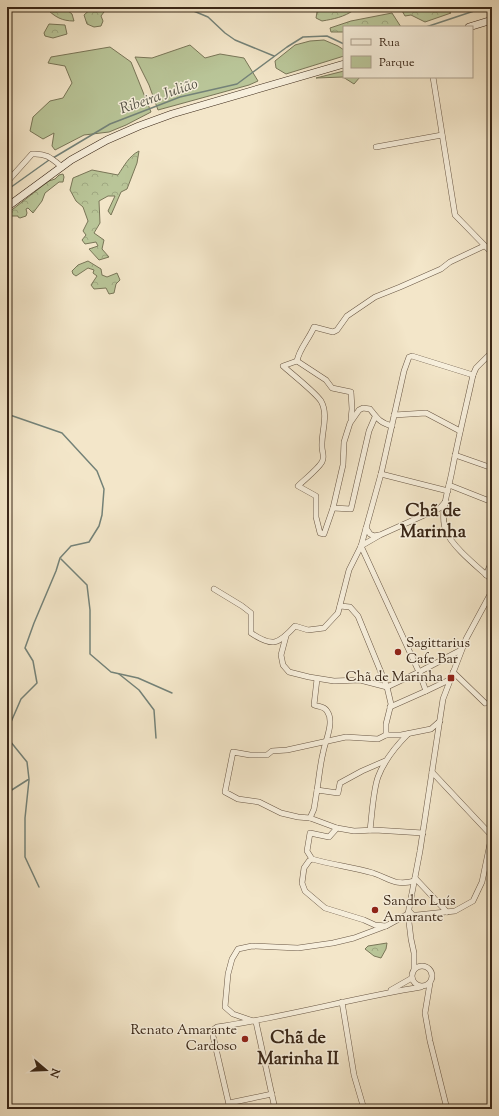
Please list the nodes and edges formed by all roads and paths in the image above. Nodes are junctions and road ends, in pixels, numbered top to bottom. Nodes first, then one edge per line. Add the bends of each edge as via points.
1 (492, 20) edge
2 (472, 26) edge
3 (343, 64) edge
4 (433, 78) edge
5 (442, 135) junction
6 (376, 147) dead end
7 (62, 167) junction
8 (7, 174) edge
9 (13, 175) junction
10 (7, 182) edge
11 (7, 208) edge
12 (484, 246) junction
13 (492, 253) edge
14 (492, 352) edge
15 (297, 361) junction
16 (473, 375) junction
17 (394, 415) junction
18 (375, 417) junction
19 (350, 423) junction
20 (392, 426) junction
21 (460, 431) junction
22 (455, 455) junction
23 (492, 468) edge
24 (381, 474) junction
25 (449, 485) junction
26 (448, 491) junction
27 (446, 501) junction
28 (492, 502) edge
29 (333, 508) junction
30 (366, 528) junction
31 (380, 534) junction
32 (361, 546) junction
33 (492, 561) edge
34 (486, 574) junction
35 (492, 580) edge
36 (214, 589) dead end
37 (492, 591) edge
38 (340, 606) junction
39 (286, 636) junction
40 (461, 650) junction
41 (419, 672) junction
42 (453, 672) junction
43 (317, 678) junction
44 (449, 680) junction
45 (387, 687) junction
46 (426, 691) junction
47 (485, 703) dead end
48 (390, 707) junction
49 (440, 721) junction
50 (408, 734) junction
51 (386, 735) junction
52 (328, 741) junction
53 (386, 761) junction
54 (432, 772) junction
55 (317, 790) junction
56 (310, 818) junction
57 (337, 828) junction
58 (370, 830) junction
59 (423, 833) junction
60 (492, 835) edge
61 (312, 859) junction
62 (415, 880) junction
63 (447, 912) junction
64 (408, 913) junction
65 (417, 915) junction
66 (409, 921) junction
67 (386, 926) junction
68 (414, 969) junction
69 (412, 978) junction
70 (430, 983) junction
71 (421, 987) junction
72 (385, 992) junction
73 (342, 1002) junction
74 (256, 1022) junction
75 (272, 1094) junction
76 (229, 1103) junction
77 (230, 1109) edge
78 (275, 1109) edge
79 (364, 1109) edge
80 (448, 1109) edge

1 - 2 main road
3 - 7 main road via 166,116 107,140
4 - 5 street
5 - 6 street
5 - 12 street via 455,215
7 - 9 street via 42,153 32,154
7 - 11 main road
8 - 9 street
9 - 10 street
12 - 13 street
12 - 15 street via 400,288 375,297 347,316 337,330 332,332 314,327 298,353
14 - 16 street via 476,368
15 - 19 street via 326,380 332,388 351,392
15 - 29 street via 283,366 317,396 322,402 324,413 322,462 298,486 316,496 316,517 320,533 324,534
16 - 17 street via 409,357
16 - 21 street
17 - 20 street
17 - 21 street via 426,413
18 - 19 street via 370,409 363,408 358,410
18 - 20 street
18 - 29 street via 369,431 351,509
19 - 29 street via 344,442 343,465
20 - 24 street
21 - 22 street
22 - 23 street
22 - 25 street
24 - 26 street
24 - 30 street
25 - 26 street
25 - 28 street
26 - 27 street
27 - 31 street via 433,512
27 - 34 street via 443,523 448,536
30 - 31 street via 374,536
30 - 32 street
31 - 32 street
32 - 38 street via 349,570
32 - 41 street
33 - 34 street
34 - 35 street
36 - 39 street via 251,613 251,633 264,642 278,642
37 - 40 street
38 - 39 street via 338,613 324,628 308,630 295,626
38 - 45 street via 350,607 358,616
39 - 43 street via 281,655 283,665 289,672
40 - 41 street
40 - 42 street
41 - 45 street
41 - 46 street
42 - 44 street
42 - 47 street
43 - 45 street via 334,681 360,680
43 - 52 street via 314,705 324,707 328,712
44 - 46 street
44 - 49 street
45 - 48 street
46 - 48 street
48 - 51 street
49 - 50 street via 431,729
49 - 54 street
50 - 51 street
50 - 53 street
51 - 52 street via 378,739 346,737
52 - 55 street via 323,752
52 - 56 street via 272,751 267,755 233,752 225,792 238,799 259,802 281,813
53 - 55 street via 340,783 338,793
53 - 58 street via 378,778
54 - 59 street
54 - 60 street
55 - 56 street
56 - 57 street
57 - 58 street
57 - 61 street via 329,837 310,833 307,851
58 - 59 street
59 - 62 street
60 - 63 street via 482,882 473,901 455,911
61 - 62 street via 404,884
61 - 67 street via 304,868 302,883 305,891 325,908 375,925
62 - 63 street
62 - 64 street
63 - 65 street
64 - 65 street
64 - 66 street
64 - 67 street
65 - 66 street
66 - 68 street
67 - 74 street via 354,938 298,948 252,946 238,949 228,974 225,1007 233,1014
68 - 69 street
68 - 70 street via 421,966 429,968 432,975
69 - 71 street via 415,984
69 - 72 street
70 - 71 street
70 - 80 street via 425,1013
71 - 72 street
72 - 73 street
73 - 74 street
73 - 79 street via 354,1075
74 - 75 street
74 - 76 street via 218,1027 213,1030
75 - 76 street
75 - 78 street
76 - 77 street

